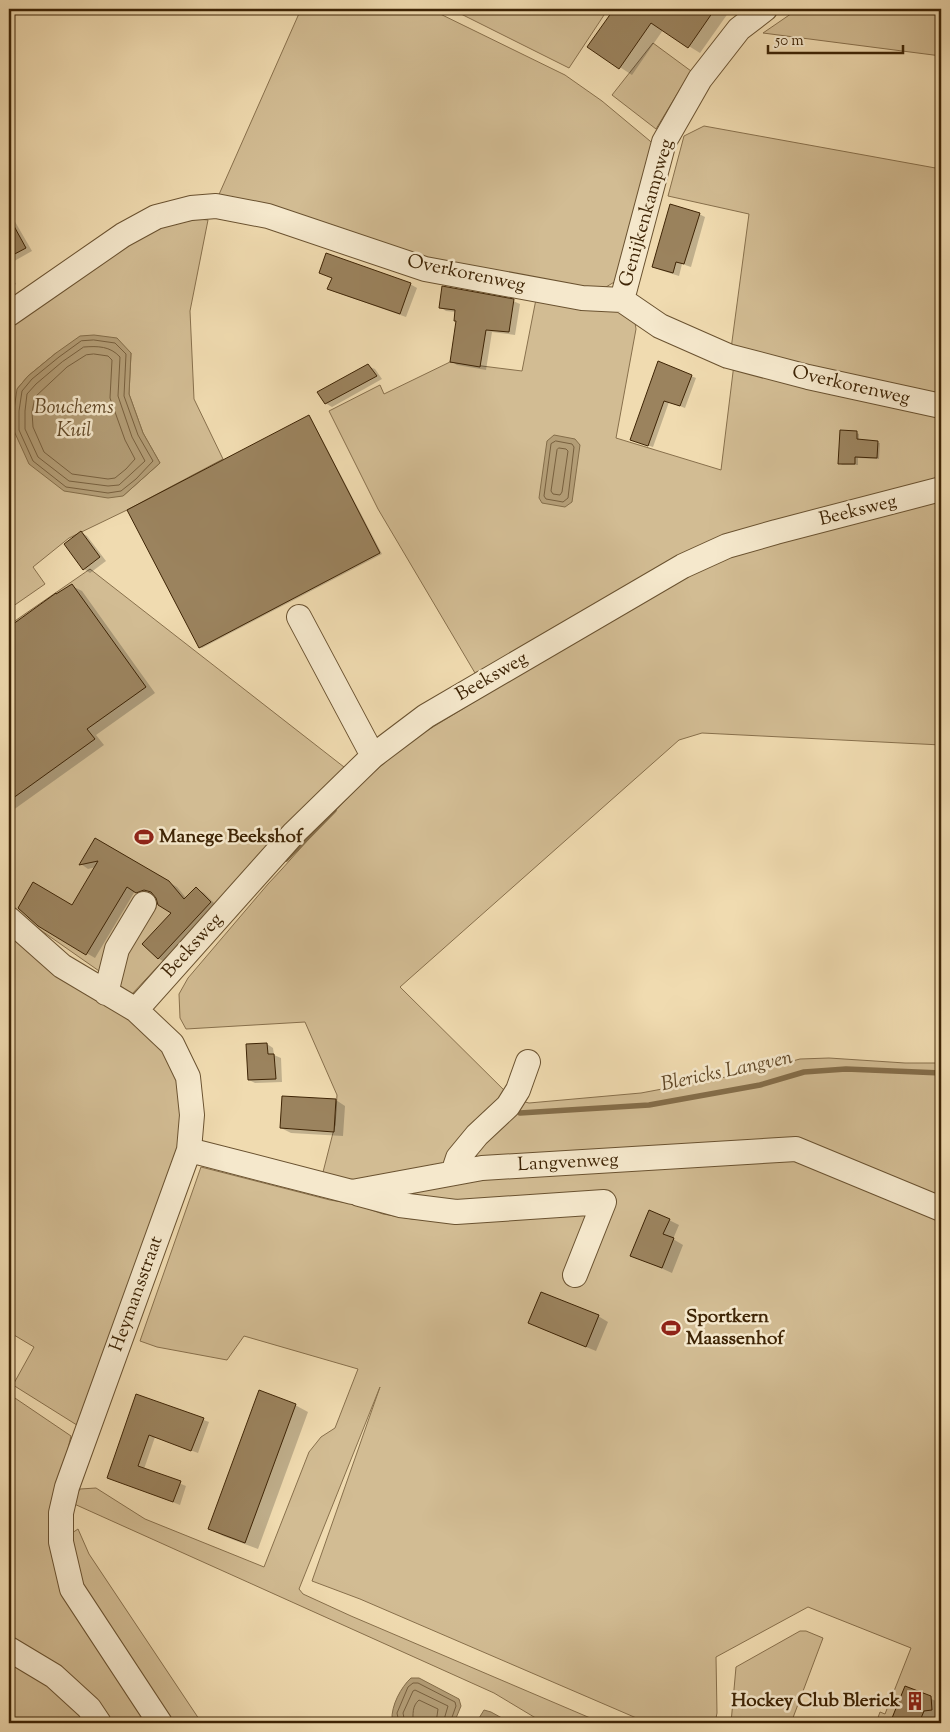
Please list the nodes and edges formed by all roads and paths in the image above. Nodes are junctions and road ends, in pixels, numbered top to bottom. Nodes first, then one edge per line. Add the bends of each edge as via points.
1 (765, 9) edge
2 (622, 300) junction
3 (9, 314) edge
4 (941, 406) edge
5 (941, 490) edge
6 (299, 617) dead end
7 (374, 756) junction
8 (144, 904) dead end
9 (9, 919) edge
10 (106, 993) junction
11 (136, 1010) junction
12 (528, 1062) dead end
13 (190, 1150) junction
14 (453, 1173) junction
15 (352, 1192) junction
16 (941, 1209) edge
17 (575, 1274) dead end
18 (9, 1649) edge
19 (99, 1723) edge
20 (160, 1723) edge

1 - 2 street, Genijkenkampweg via 739,29 700,79 664,142
2 - 3 street, Overkorenweg via 582,298 425,269 268,216 216,206 191,208 156,217 123,235
2 - 4 street, Overkorenweg via 660,326 728,356
5 - 7 street, Beeksweg via 727,546 683,566 426,716
6 - 7 street
7 - 11 street, Beeksweg via 294,833
8 - 10 street via 117,949
9 - 10 street, Heymansstraat via 62,966
10 - 11 street, Heymansstraat
11 - 13 street, Heymansstraat via 172,1044 188,1077 192,1115
12 - 14 street via 508,1106 458,1158
13 - 15 street, Langvenweg
13 - 20 street, Heymansstraat via 70,1479 61,1513 61,1542 72,1589
14 - 15 street, Langvenweg
14 - 16 street, Langvenweg via 482,1168 796,1149
15 - 17 street via 400,1205 456,1212 604,1202
18 - 19 street via 54,1676 89,1708

